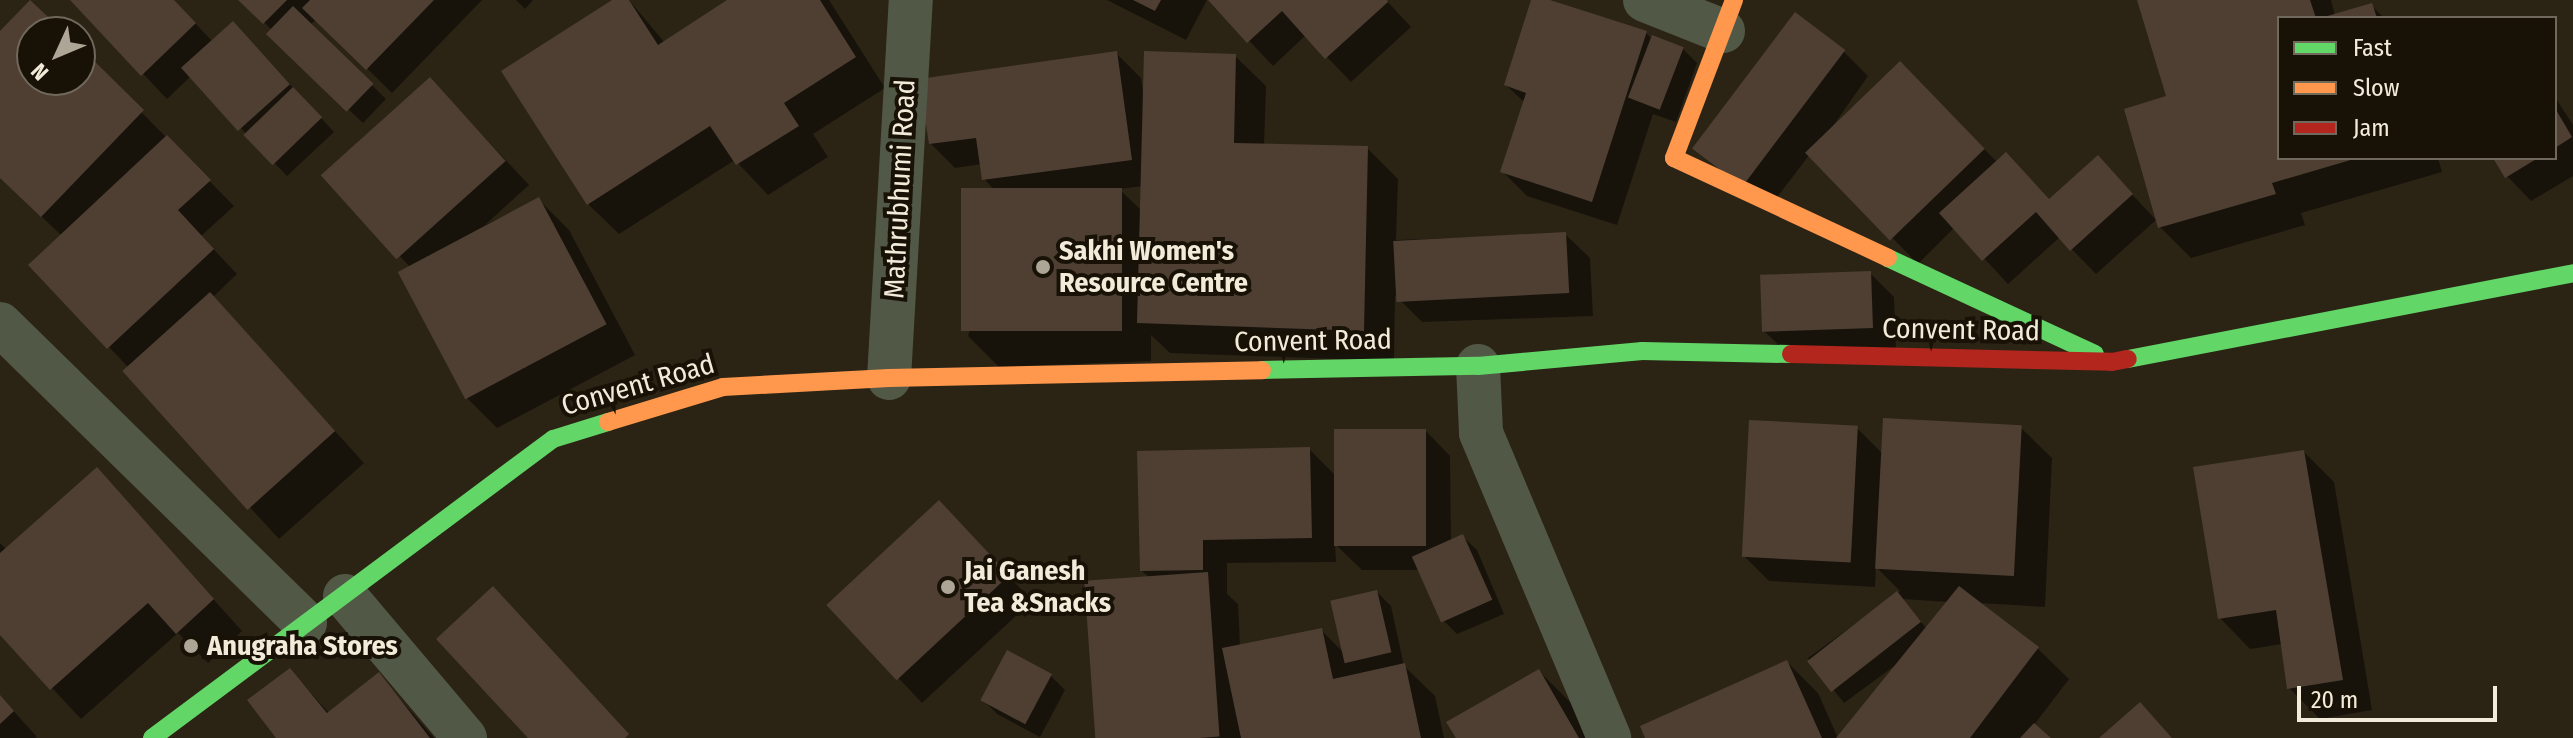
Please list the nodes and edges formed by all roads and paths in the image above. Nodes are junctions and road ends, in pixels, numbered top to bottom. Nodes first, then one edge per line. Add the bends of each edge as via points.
1 (911, 0) edge
2 (1645, 0) edge
3 (1728, 15) edge
4 (2573, 273) edge
5 (0, 324) edge
6 (2112, 362) junction
7 (1478, 366) junction
8 (889, 378) junction
9 (345, 596) junction
10 (305, 623) junction
11 (152, 738) edge
12 (465, 738) edge
13 (1609, 738) edge

1 - 8 street, Mathrubhumi Road
2 - 3 street
3 - 6 street via 1674,158
4 - 6 street, Convent Road
5 - 10 street
6 - 7 street, Convent Road via 1642,351
7 - 8 street, Convent Road
7 - 13 street via 1481,433
8 - 9 street, Convent Road via 723,387 553,439
9 - 10 street, Convent Road
9 - 12 street
10 - 11 street, Convent Road

